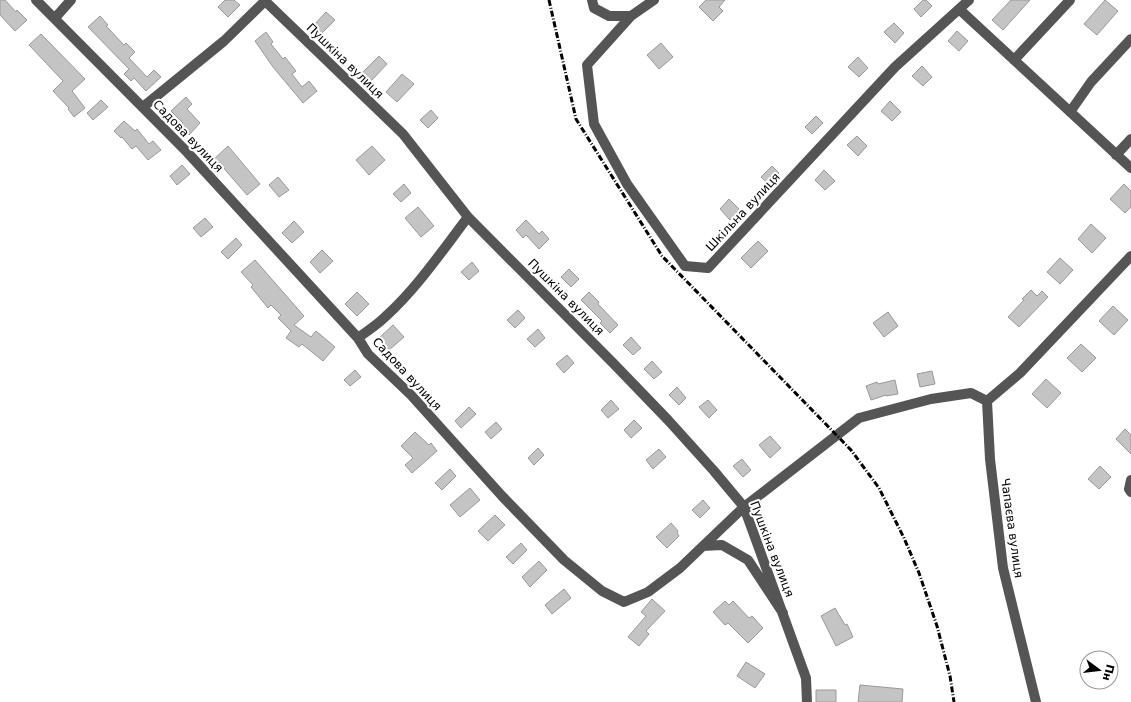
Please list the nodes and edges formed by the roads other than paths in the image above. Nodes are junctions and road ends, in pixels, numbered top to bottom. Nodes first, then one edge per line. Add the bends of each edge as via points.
1 (36, 0) edge
2 (71, 0) edge
3 (264, 0) edge
4 (592, 0) edge
5 (969, 0) edge
6 (1070, 0) edge
7 (652, 1) edge
8 (959, 9) junction
9 (631, 16) junction
10 (55, 18) junction
11 (1131, 39) edge
12 (1014, 60) junction
13 (143, 107) junction
14 (1070, 112) junction
15 (1131, 139) edge
16 (1116, 155) junction
17 (1131, 168) edge
18 (468, 217) junction
19 (1131, 256) edge
20 (358, 338) junction
21 (987, 402) junction
22 (1131, 480) edge
23 (1131, 492) edge
24 (744, 506) junction
25 (703, 546) junction
26 (782, 613) junction
27 (807, 702) edge
28 (1036, 702) edge

1 - 10 street, Садова вулиця
2 - 10 street
3 - 13 street via 224,41
3 - 18 street, Пушкіна вулиця via 403,134
4 - 9 street via 594,8 609,16
5 - 8 street, Шкільна вулиця
6 - 12 street
7 - 9 street
8 - 9 street, Шкільна вулиця via 895,67 708,268 685,266 627,184 594,124 587,65
8 - 12 street
10 - 13 street, Садова вулиця
11 - 14 street via 1091,82
12 - 14 street
13 - 20 street, Садова вулиця
14 - 16 street
15 - 16 street
16 - 17 street
18 - 20 street via 408,294 384,318
18 - 24 street, Пушкіна вулиця via 636,386
19 - 21 street via 1020,373
20 - 25 street, Садова вулиця via 368,354 411,396 502,496 564,560 602,591 624,602 648,592 680,568
21 - 24 street via 971,393 930,399 859,418
21 - 28 street, Чапаєва вулиця via 990,459 1003,568
22 - 23 street
24 - 25 street, Садова вулиця
24 - 26 street, Пушкіна вулиця
25 - 26 street via 722,545 748,560
26 - 27 street, Пушкіна вулиця via 806,678

